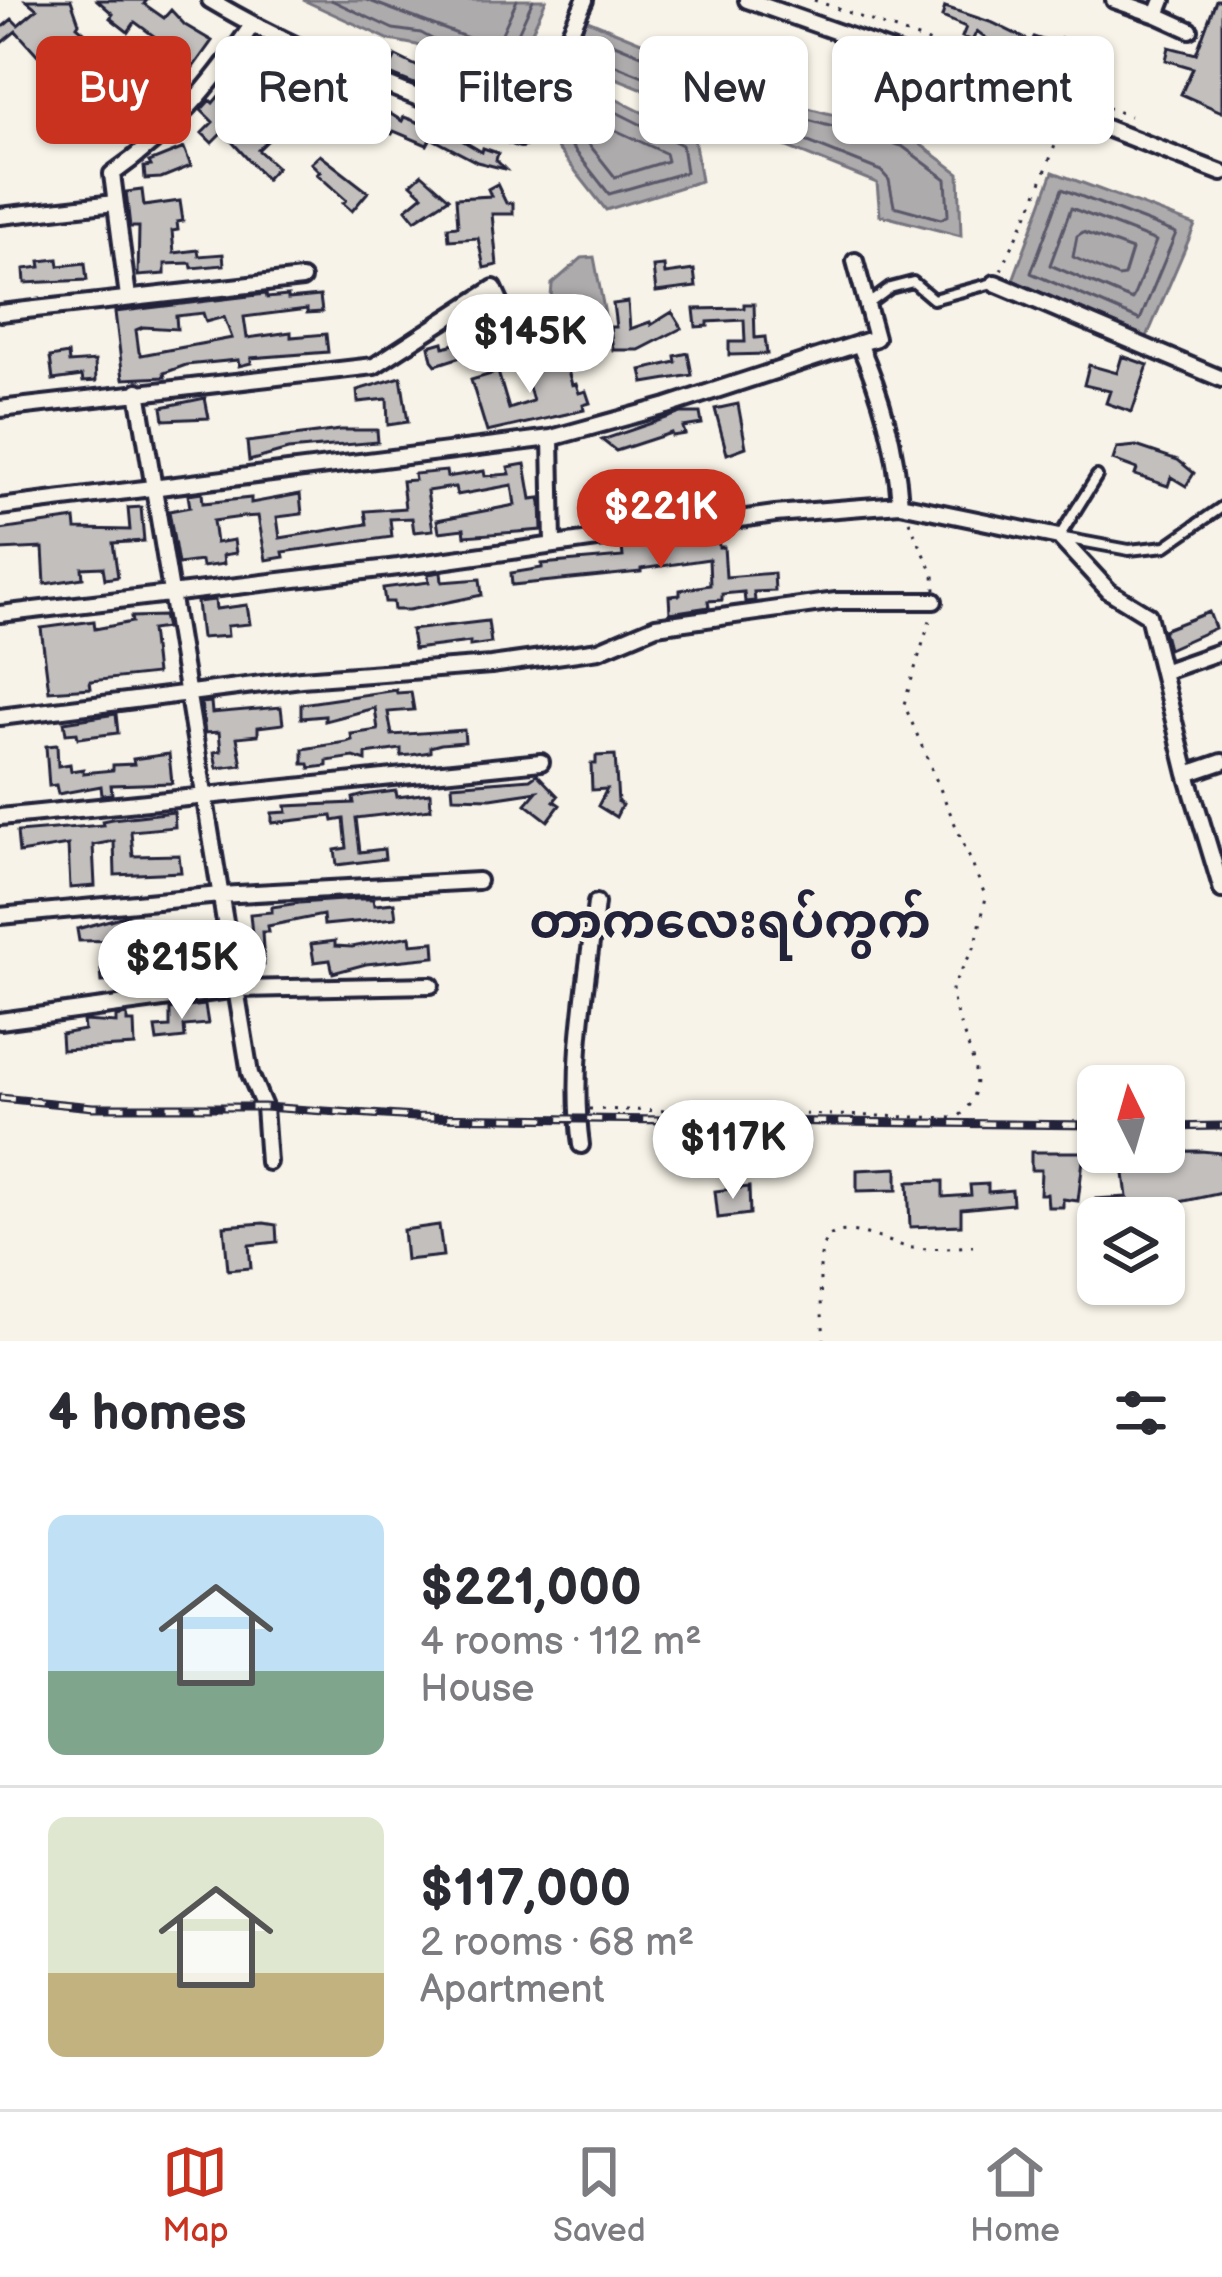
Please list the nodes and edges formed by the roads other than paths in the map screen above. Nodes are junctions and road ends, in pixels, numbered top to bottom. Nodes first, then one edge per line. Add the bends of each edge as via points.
1 (210, 0) edge
2 (585, 0) edge
3 (748, 0) edge
4 (1114, 0) edge
5 (1160, 8) edge
6 (252, 25) junction
7 (1190, 30) dead end
8 (1222, 173) edge
9 (116, 203) junction
10 (0, 216) edge
11 (855, 262) dead end
12 (302, 279) dead end
13 (995, 283) joint
14 (128, 297) junction
15 (866, 306) junction
16 (0, 313) edge
17 (859, 343) junction
18 (525, 356) dead end
19 (1222, 379) edge
20 (138, 391) junction
21 (0, 409) edge
22 (550, 438) junction
23 (1097, 476) dead end
24 (155, 488) junction
25 (900, 504) junction
26 (0, 507) edge
27 (1222, 507) edge
28 (1059, 537) junction
29 (554, 544) junction
30 (171, 595) junction
31 (934, 602) road end
32 (0, 614) edge
33 (1222, 651) edge
34 (1162, 672) junction
35 (188, 695) junction
36 (0, 717) edge
37 (541, 762) dead end
38 (1222, 762) edge
39 (1187, 774) junction
40 (203, 794) junction
41 (0, 817) edge
42 (1221, 879) edge
43 (478, 881) dead end
44 (220, 895) junction
45 (596, 902) dead end
46 (0, 916) edge
47 (431, 986) dead end
48 (237, 989) junction
49 (0, 1021) edge
50 (581, 1145) dead end
51 (268, 1162) dead end

1 - 6 street
2 - 6 street via 520,138
3 - 8 street
4 - 5 street
5 - 7 street
6 - 9 street via 199,100 112,174
9 - 10 street
9 - 14 street
11 - 15 street
12 - 14 street
13 - 15 lane via 933,299 913,282 890,287
13 - 19 street
14 - 16 street
15 - 17 street via 876,338
17 - 22 street
17 - 25 street via 897,457
18 - 20 street via 494,288 374,366
20 - 21 street
20 - 24 street
22 - 24 street
22 - 29 street
23 - 28 lane
24 - 26 street
24 - 30 street
25 - 28 street
25 - 29 street
27 - 28 lane via 1166,547 1129,550
28 - 34 street via 1109,591 1148,615
29 - 30 street
30 - 32 street
30 - 35 street
31 - 35 street via 836,601 656,626 598,650
33 - 34 street
34 - 39 street
35 - 36 street
35 - 40 street
37 - 40 street
38 - 39 street
39 - 42 street
40 - 41 street
40 - 44 street
43 - 44 street
44 - 46 street
44 - 48 street
45 - 50 street via 576,1109
47 - 48 street
48 - 49 street
48 - 51 street

